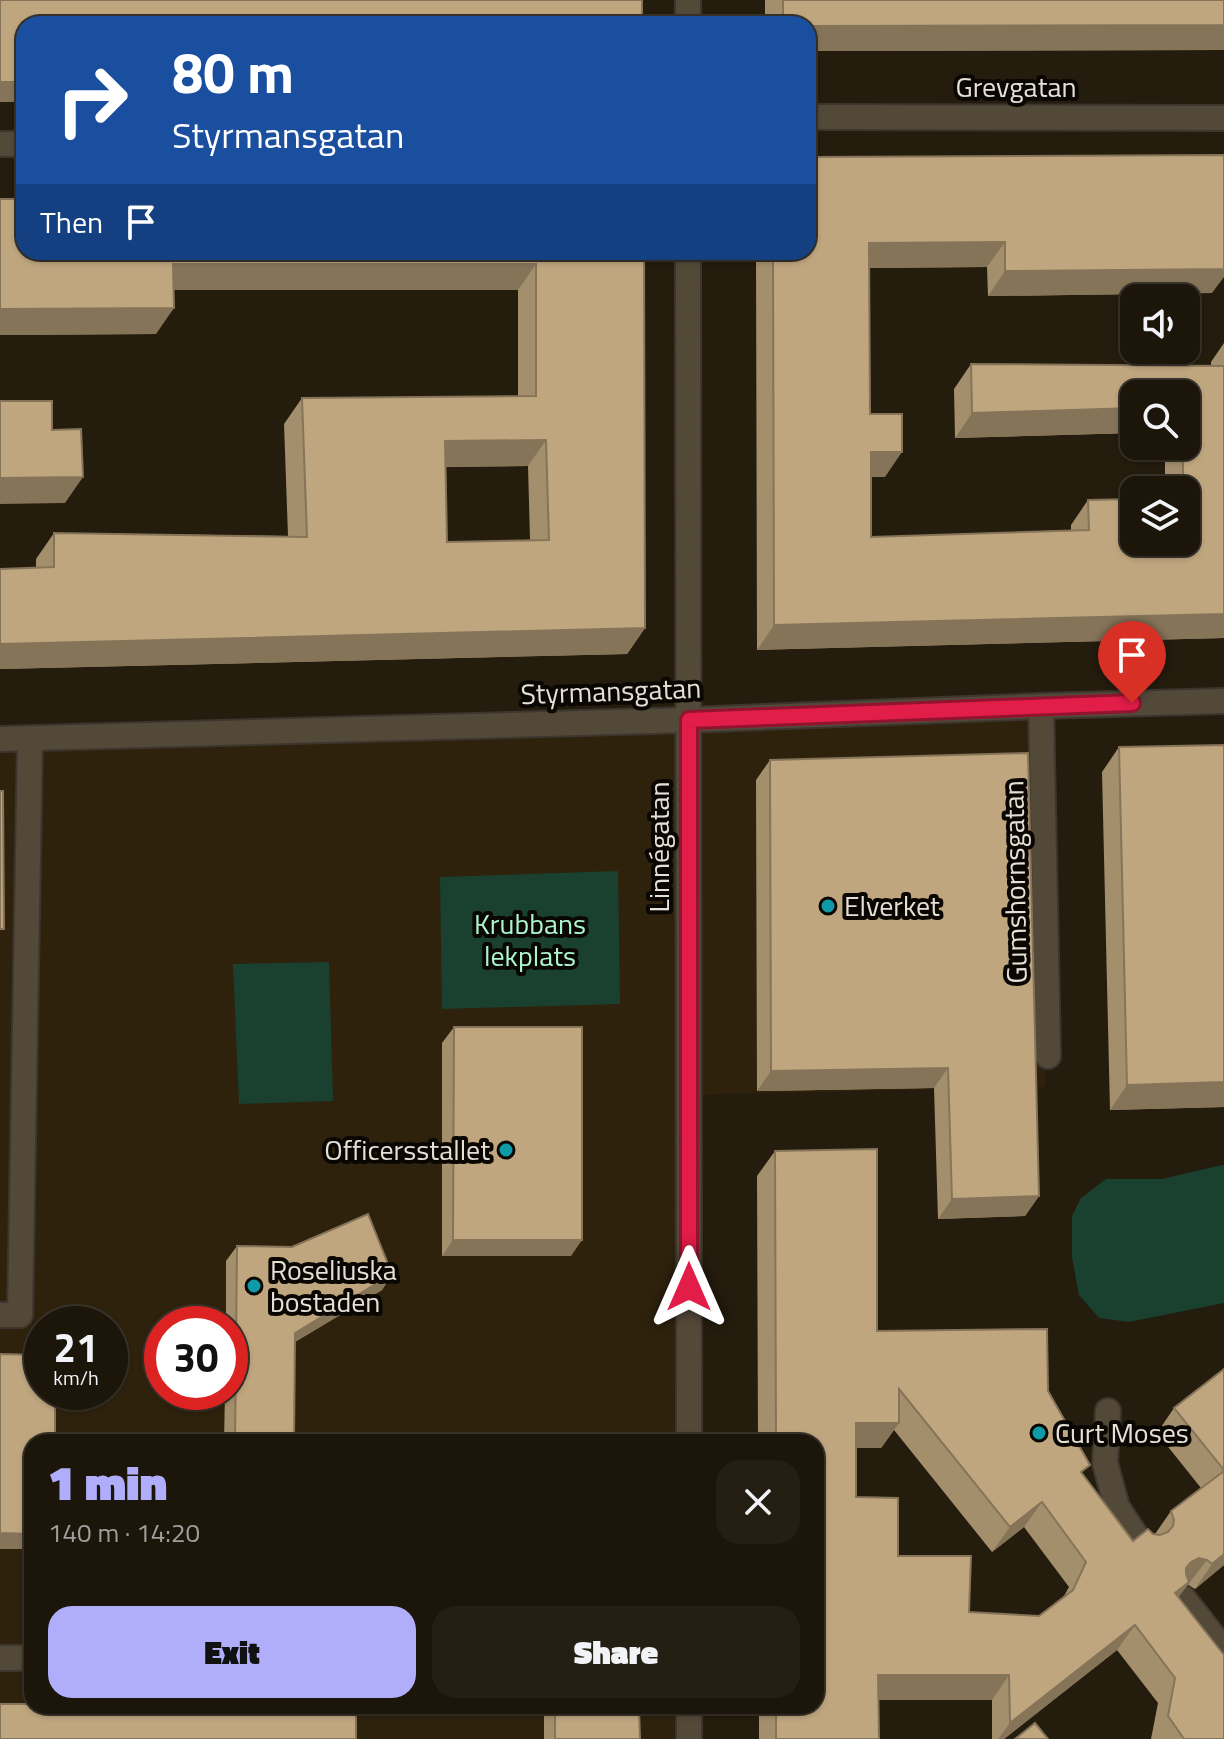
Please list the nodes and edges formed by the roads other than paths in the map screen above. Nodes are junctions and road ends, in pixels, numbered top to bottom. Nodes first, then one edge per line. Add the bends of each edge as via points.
1 (816, 117) edge
2 (1224, 118) edge
3 (688, 260) edge
4 (1224, 701) edge
5 (1041, 706) junction
6 (689, 720) junction
7 (0, 739) edge
8 (30, 739) junction
9 (1048, 1056) dead end
10 (0, 1315) edge
11 (1108, 1411) dead end
12 (689, 1434) edge
13 (1142, 1545) edge
14 (1183, 1598) edge
15 (1224, 1650) edge
16 (0, 1658) edge
17 (24, 1658) edge
18 (689, 1714) edge
19 (689, 1739) edge

1 - 2 street, Grevgatan
3 - 6 street, Linnégatan
4 - 5 street, Styrmansgatan
5 - 6 street, Styrmansgatan
5 - 9 street, Gumshornsgatan
6 - 8 street, Styrmansgatan
6 - 12 street, Linnégatan
7 - 8 street, Styrmansgatan
8 - 10 street via 20,1315
11 - 13 street via 1105,1463 1117,1507
14 - 15 street
16 - 17 street
18 - 19 street

